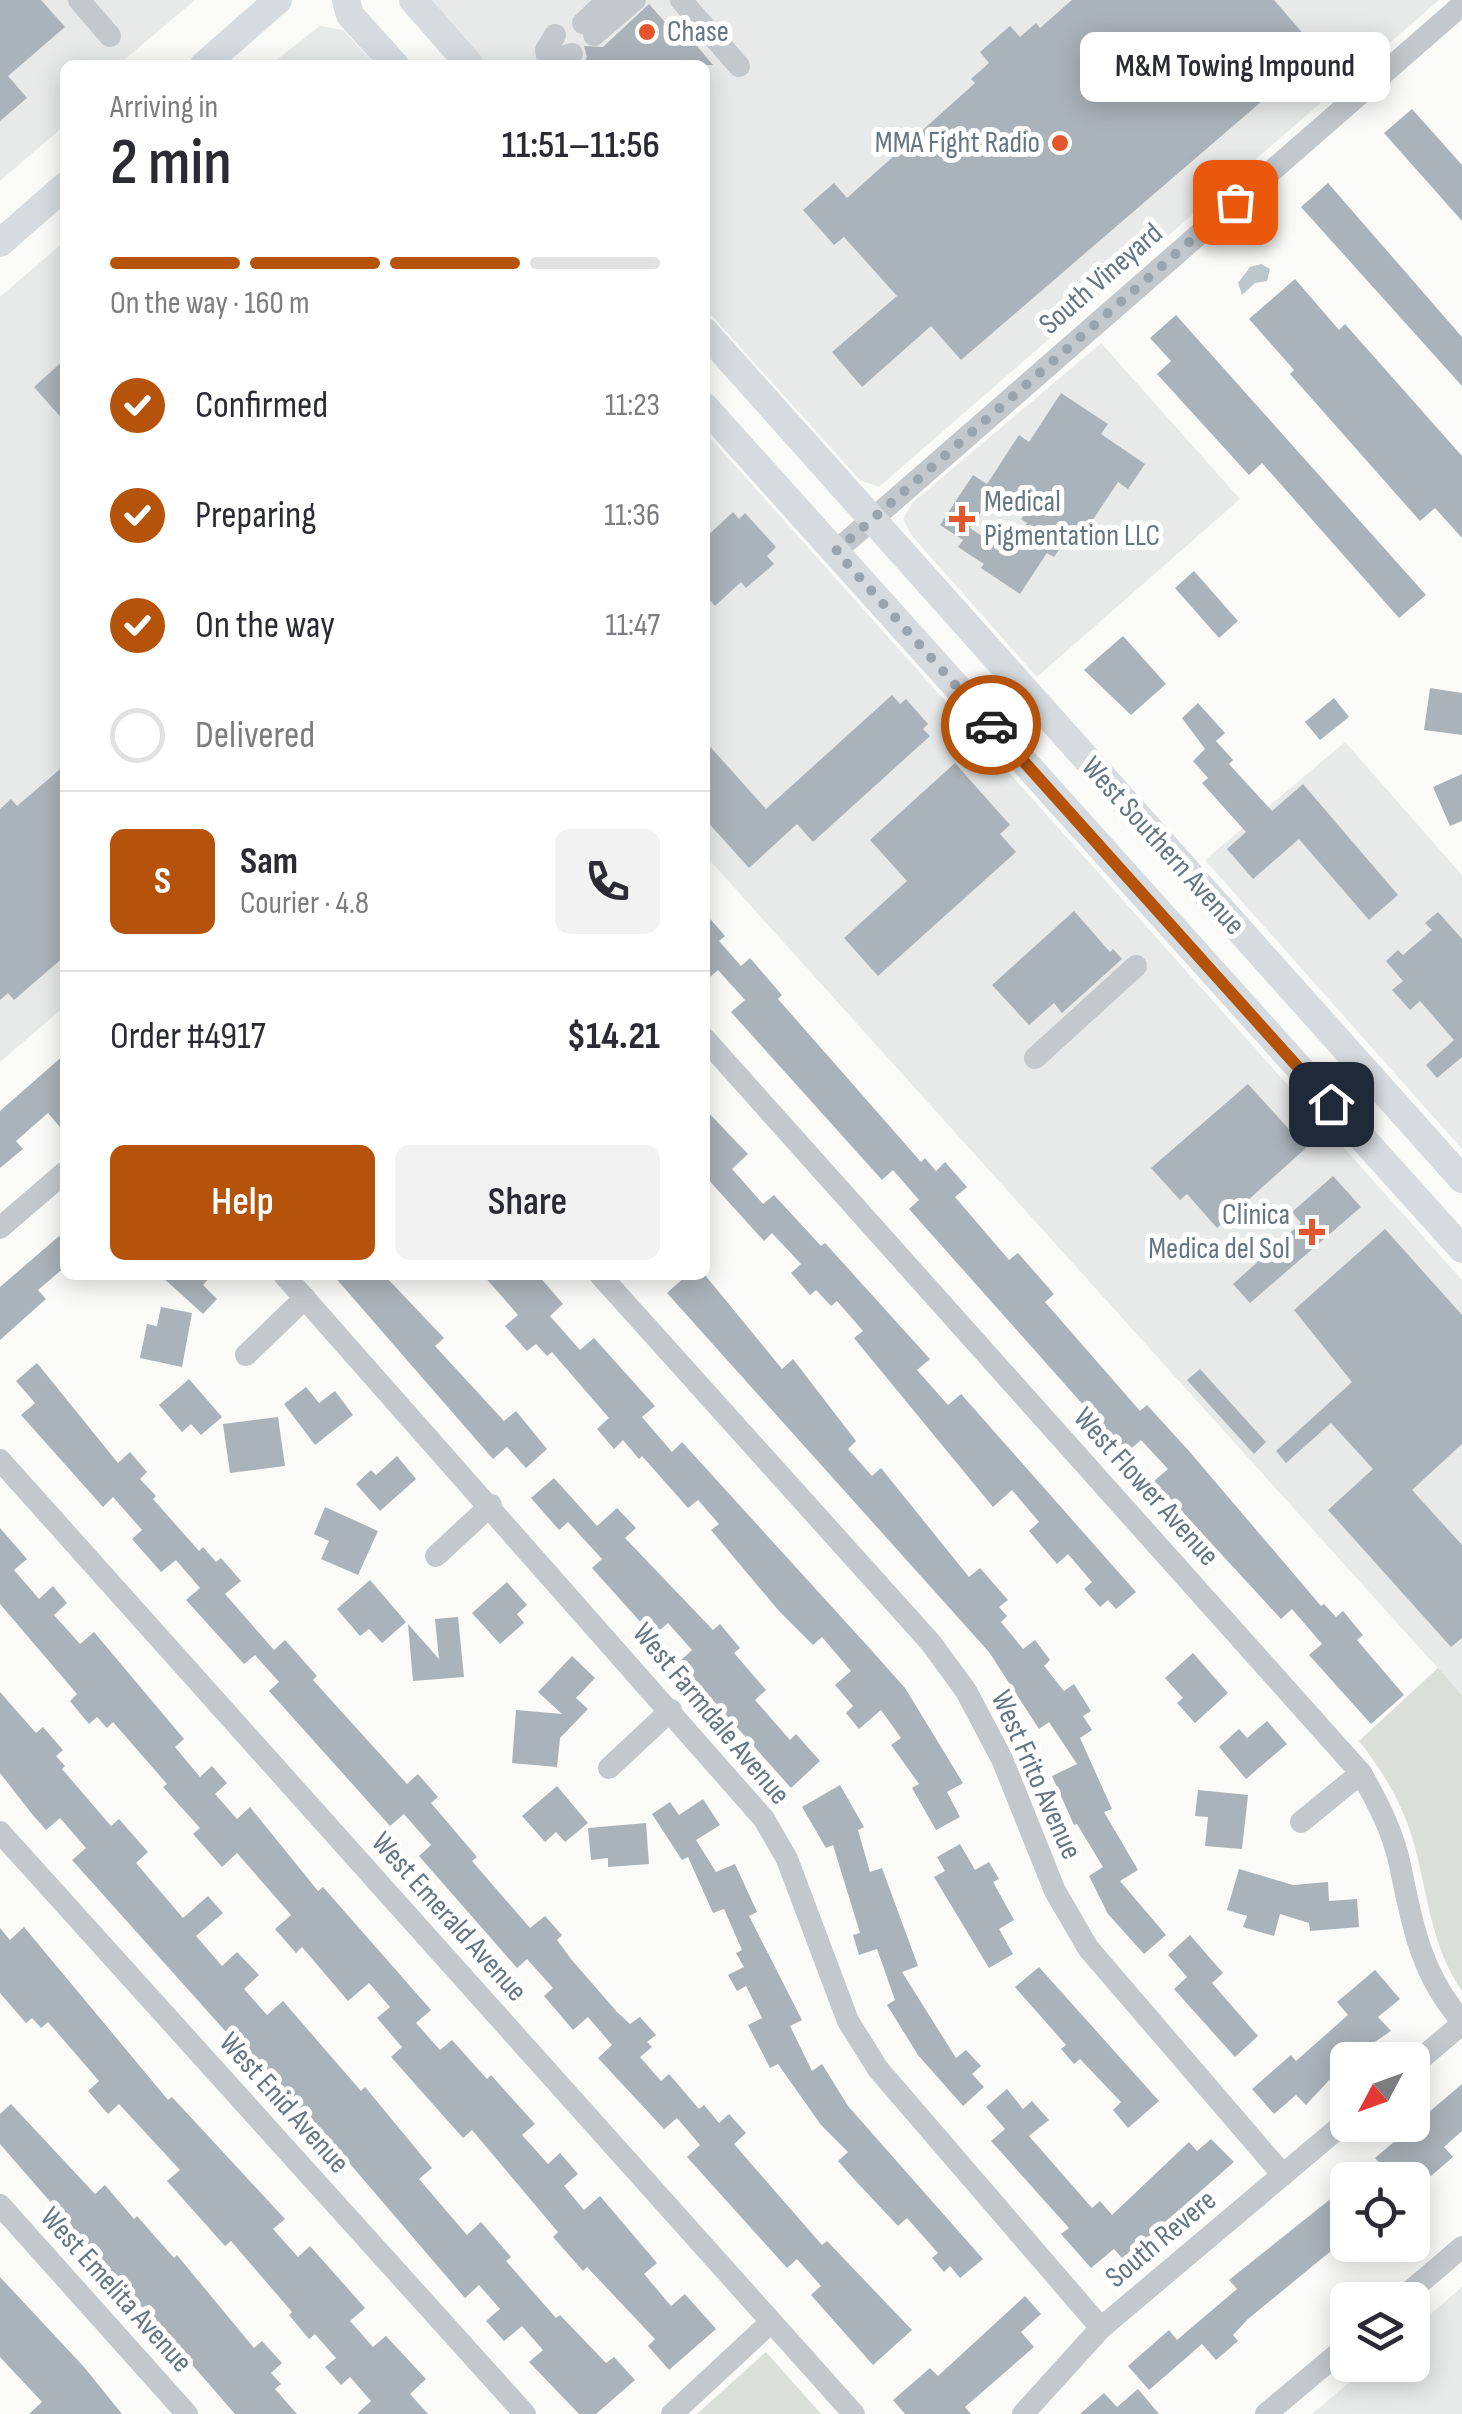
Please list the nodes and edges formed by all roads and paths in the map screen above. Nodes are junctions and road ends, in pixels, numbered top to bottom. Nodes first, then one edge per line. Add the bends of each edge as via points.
1 (80, 0) edge
2 (98, 0) edge
3 (278, 0) edge
4 (346, 0) edge
5 (413, 0) edge
6 (608, 0) edge
7 (635, 0) edge
8 (682, 0) edge
9 (1462, 5) edge
10 (587, 18) edge
11 (210, 60) edge
12 (390, 60) edge
13 (466, 60) edge
14 (739, 66) dead end
15 (60, 190) edge
16 (0, 242) edge
17 (710, 338) edge
18 (710, 413) edge
19 (870, 518) junction
20 (836, 551) junction
21 (1136, 966) dead end
22 (710, 1045) edge
23 (1035, 1058) dead end
24 (60, 1176) edge
25 (1462, 1180) edge
26 (0, 1228) edge
27 (1462, 1249) edge
28 (289, 1280) edge
29 (604, 1280) edge
30 (305, 1298) junction
31 (246, 1355) dead end
32 (0, 1460) edge
33 (491, 1505) junction
34 (436, 1556) dead end
35 (671, 1710) junction
36 (609, 1768) dead end
37 (1360, 1773) junction
38 (1300, 1822) dead end
39 (0, 1832) edge
40 (1462, 2023) edge
41 (1430, 2051) edge
42 (1330, 2135) edge
43 (1283, 2175) junction
44 (0, 2205) edge
45 (1462, 2248) edge
46 (1421, 2282) edge
47 (771, 2322) junction
48 (1101, 2328) junction
49 (1330, 2360) edge
50 (187, 2414) edge
51 (525, 2414) edge
52 (672, 2414) edge
53 (854, 2414) edge
54 (1022, 2414) edge
55 (1266, 2414) edge

1 - 2 street via 116,32
3 - 11 main road
4 - 12 main road via 350,15
5 - 13 main road
6 - 10 street
7 - 10 street
8 - 14 street
9 - 19 street, South Vineyard
15 - 16 main road
17 - 19 main road, West Southern Avenue
18 - 20 main road, West Southern Avenue
19 - 20 street, South Vineyard
19 - 25 main road, West Southern Avenue
20 - 27 main road, West Southern Avenue
21 - 23 street
22 - 37 street, West Flower Avenue
24 - 26 street
28 - 30 street, West Farmdale Avenue
29 - 43 street, West Frito Avenue via 931,1643 1002,1759 1054,1891 1088,1948
30 - 31 street
30 - 33 street, West Farmdale Avenue
32 - 47 street, West Emerald Avenue
33 - 34 street
33 - 35 street, West Farmdale Avenue
35 - 36 street
35 - 48 street, West Farmdale Avenue via 764,1819 787,1859 848,2021 878,2069
37 - 38 street
37 - 40 street, West Flower Avenue via 1384,1814 1420,1954
39 - 51 street, West Enid Avenue
40 - 41 street
42 - 43 street, South Revere
43 - 48 street, South Revere
44 - 50 street, West Emelita Avenue
45 - 46 street
47 - 52 street
47 - 53 street, West Emerald Avenue
48 - 54 street, South Revere
49 - 55 street

